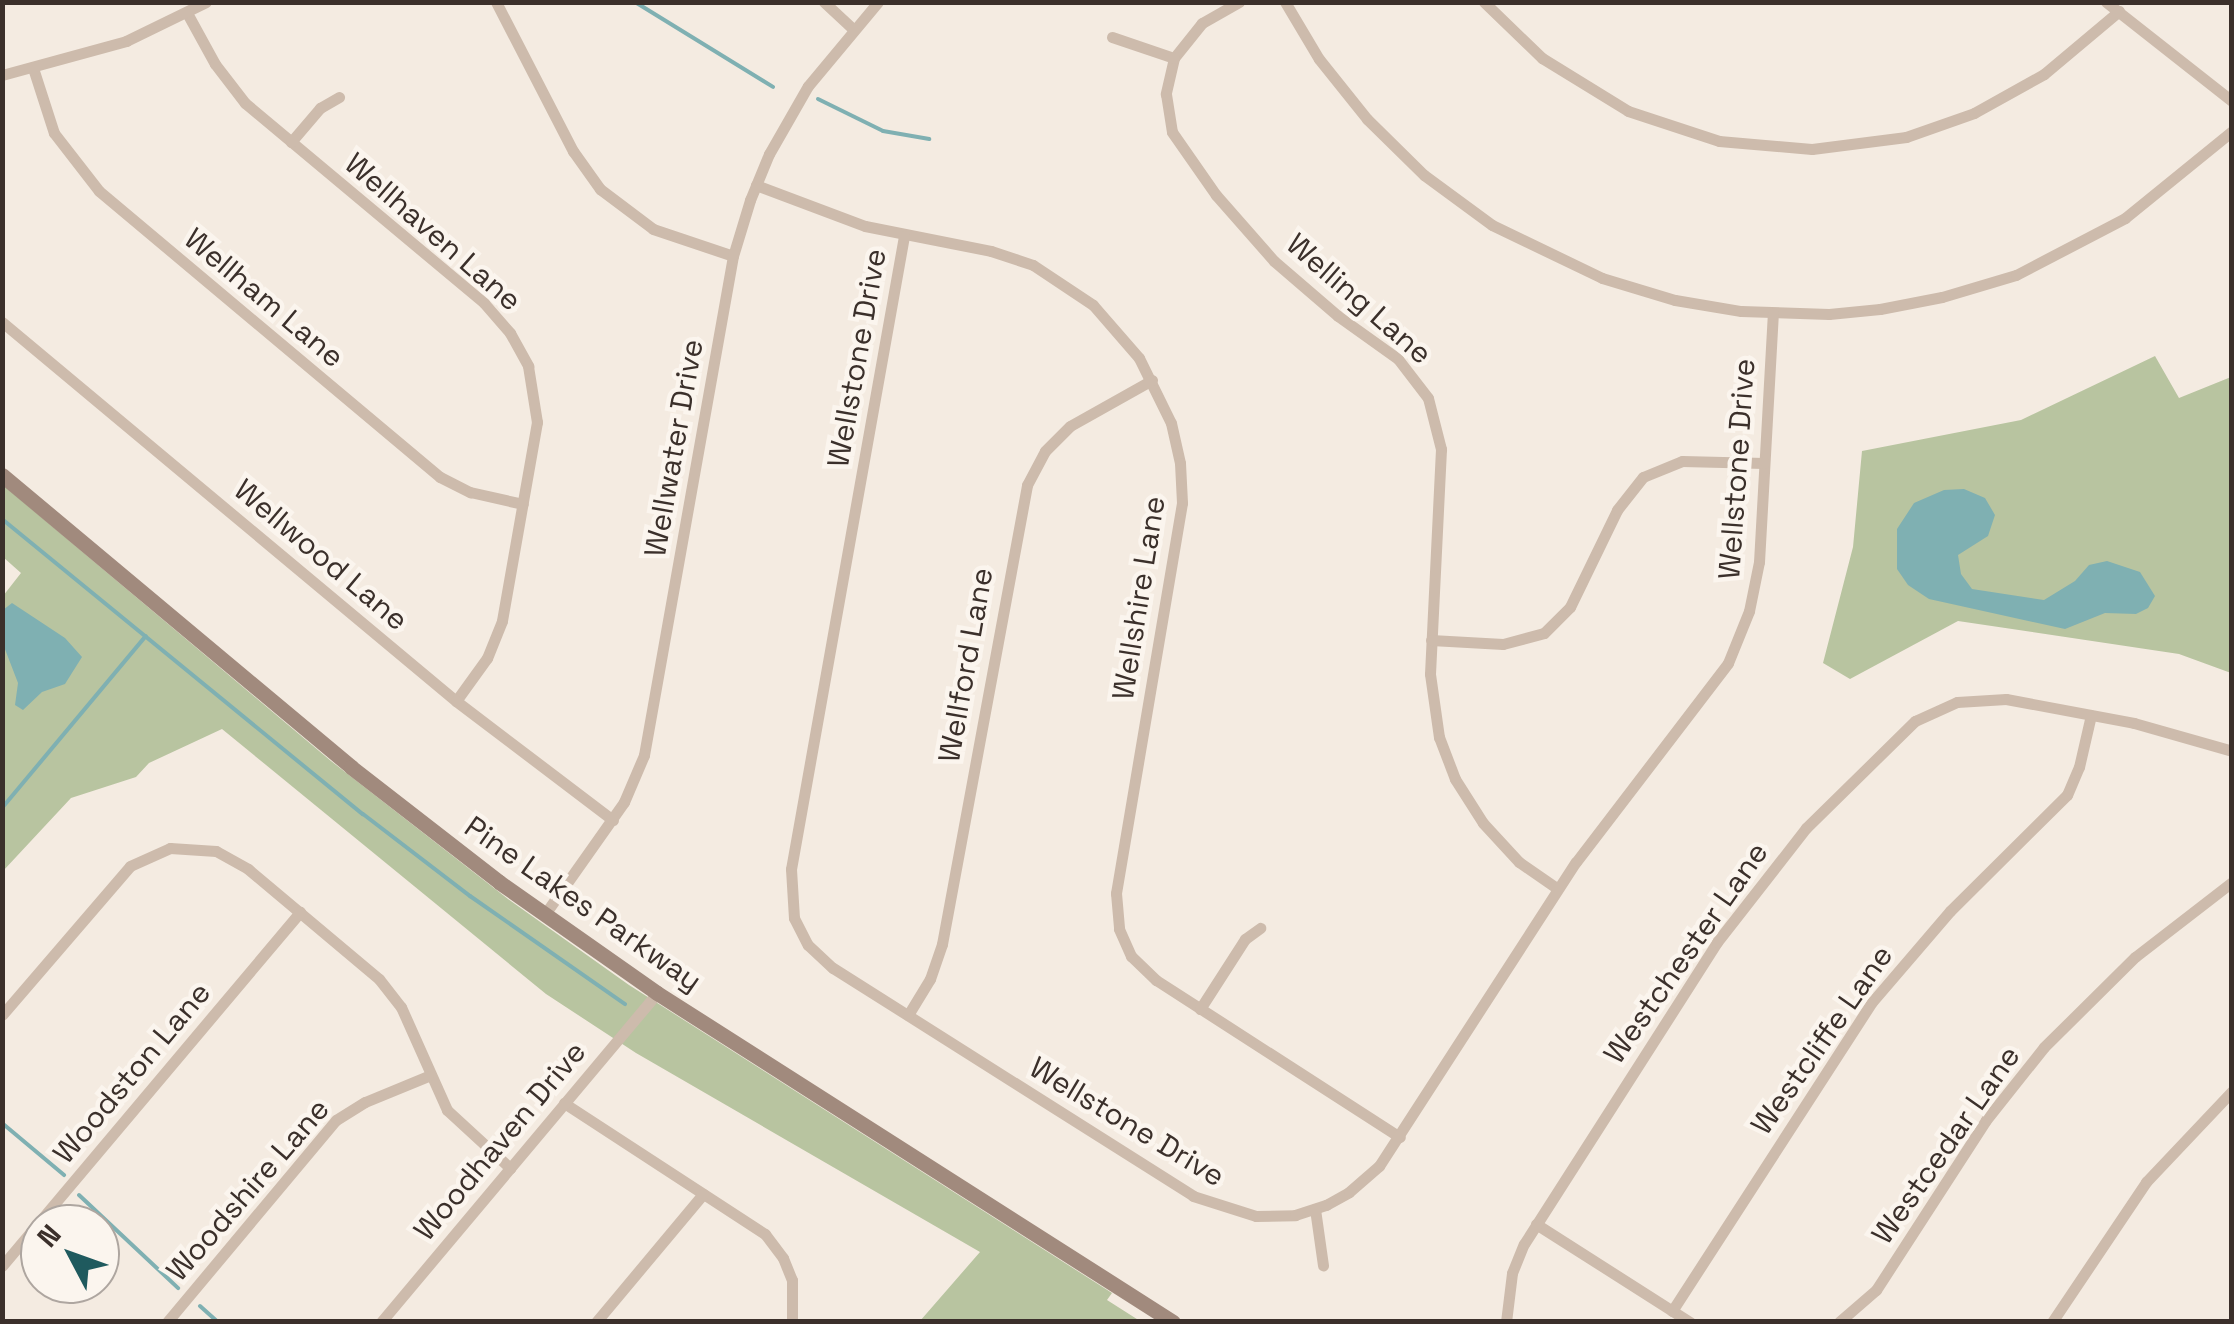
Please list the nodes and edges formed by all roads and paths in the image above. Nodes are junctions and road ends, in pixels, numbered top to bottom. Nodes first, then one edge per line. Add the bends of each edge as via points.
1 (206, 2) edge
2 (496, 2) edge
3 (824, 2) edge
4 (878, 2) edge
5 (1239, 2) edge
6 (1285, 2) edge
7 (1484, 2) edge
8 (2106, 2) edge
9 (2119, 11) junction
10 (187, 13) junction
11 (852, 29) junction
12 (1112, 37) dead end
13 (1174, 58) junction
14 (33, 68) junction
15 (2, 75) edge
16 (340, 97) dead end
17 (2232, 101) edge
18 (2232, 131) edge
19 (291, 142) junction
20 (756, 185) junction
21 (904, 236) junction
22 (733, 256) junction
23 (1773, 313) junction
24 (2, 322) edge
25 (1152, 380) junction
26 (1764, 464) junction
27 (2, 474) edge
28 (523, 504) junction
29 (1431, 640) junction
30 (456, 701) junction
31 (2090, 715) junction
32 (2232, 752) edge
33 (613, 820) junction
34 (2232, 882) edge
35 (1558, 889) junction
36 (300, 912) junction
37 (545, 914) junction
38 (1260, 928) dead end
39 (657, 992) junction
40 (1200, 1009) junction
41 (908, 1014) junction
42 (2, 1015) edge
43 (428, 1076) junction
44 (2232, 1091) edge
45 (564, 1103) junction
46 (1400, 1138) junction
47 (510, 1168) junction
48 (704, 1194) junction
49 (1315, 1209) junction
50 (1536, 1224) junction
51 (1323, 1265) dead end
52 (2, 1266) edge
53 (1672, 1311) junction
54 (166, 1322) edge
55 (381, 1322) edge
56 (596, 1322) edge
57 (792, 1322) edge
58 (1173, 1322) edge
59 (1506, 1322) edge
60 (1690, 1322) edge
61 (1839, 1322) edge
62 (2052, 1322) edge

1 - 10 street
2 - 22 street via 573,151 607,196 659,232
3 - 11 street
4 - 11 street, Wellwater Drive
5 - 13 street via 1202,23
6 - 23 street via 1367,119 1424,174 1492,225 1627,286
7 - 9 street via 1542,58 1628,111 1719,141 1812,150 1906,137 1974,114 2044,74
8 - 9 street
9 - 17 street
10 - 14 street via 126,42
10 - 19 street, Wellhaven Lane via 229,85
11 - 20 street, Wellwater Drive via 792,112
12 - 13 street
13 - 29 street, Welling Lane via 1166,94 1169,124 1202,178 1289,274 1404,366 1433,407 1441,449
14 - 15 street
14 - 28 street, Wellham Lane via 60,143 111,202 440,476 470,492
16 - 19 street
18 - 23 street via 2125,218 2016,275 1880,310
19 - 28 street, Wellhaven Lane via 484,303 517,344 537,411
20 - 21 street, Wellshire Lane
20 - 22 street, Wellwater Drive
21 - 25 street, Wellshire Lane via 1015,257 1053,275 1112,322
21 - 41 street, Wellstone Drive via 790,894 794,918 813,950
22 - 33 street, Wellwater Drive via 648,741
23 - 26 street, Wellstone Drive
24 - 30 street, Wellwood Lane
25 - 40 street, Wellshire Lane via 1176,444 1180,522 1116,912 1124,944 1142,969
25 - 41 street, Wellford Lane via 1070,426 1045,451 1026,485 942,944
26 - 29 street via 1682,461 1643,476 1621,503 1570,607 1544,633 1512,643
26 - 35 street, Wellstone Drive via 1757,575 1734,651
27 - 37 street, Pine Lakes Parkway via 351,767
28 - 30 street, Wellhaven Lane via 498,635
29 - 35 street, Welling Lane via 1434,717 1455,779 1504,847
30 - 33 street, Wellwood Lane
31 - 32 street, Westchester Lane
31 - 50 street, Westchester Lane via 2020,701 1969,700 1926,714 1893,739 1806,828 1744,905
31 - 53 street, Westcliffe Lane via 2080,766 2061,803 1950,911 1872,1002
33 - 37 street, Wellwater Drive
34 - 61 street, Westcedar Lane via 2134,956 2044,1047 1972,1142 1882,1282
35 - 46 street, Wellstone Drive
36 - 42 street via 222,853 190,846 156,852 123,873
36 - 43 street via 389,990
36 - 52 street, Woodston Lane
37 - 39 street, Pine Lakes Parkway
38 - 40 street
39 - 45 street, Woodhaven Drive
39 - 58 street, Pine Lakes Parkway
40 - 46 street, Wellshire Lane
41 - 49 street, Wellstone Drive via 1204,1202 1256,1216
43 - 47 street via 457,1123
43 - 54 street, Woodshire Lane via 332,1124
44 - 62 street via 2146,1182
45 - 47 street, Woodhaven Drive
45 - 48 street
46 - 49 street, Wellstone Drive via 1363,1182
47 - 55 street, Woodhaven Drive
48 - 56 street
48 - 57 street via 765,1234 784,1258 794,1293
49 - 51 street
50 - 53 street
50 - 59 street, Westchester Lane via 1512,1273
53 - 60 street

